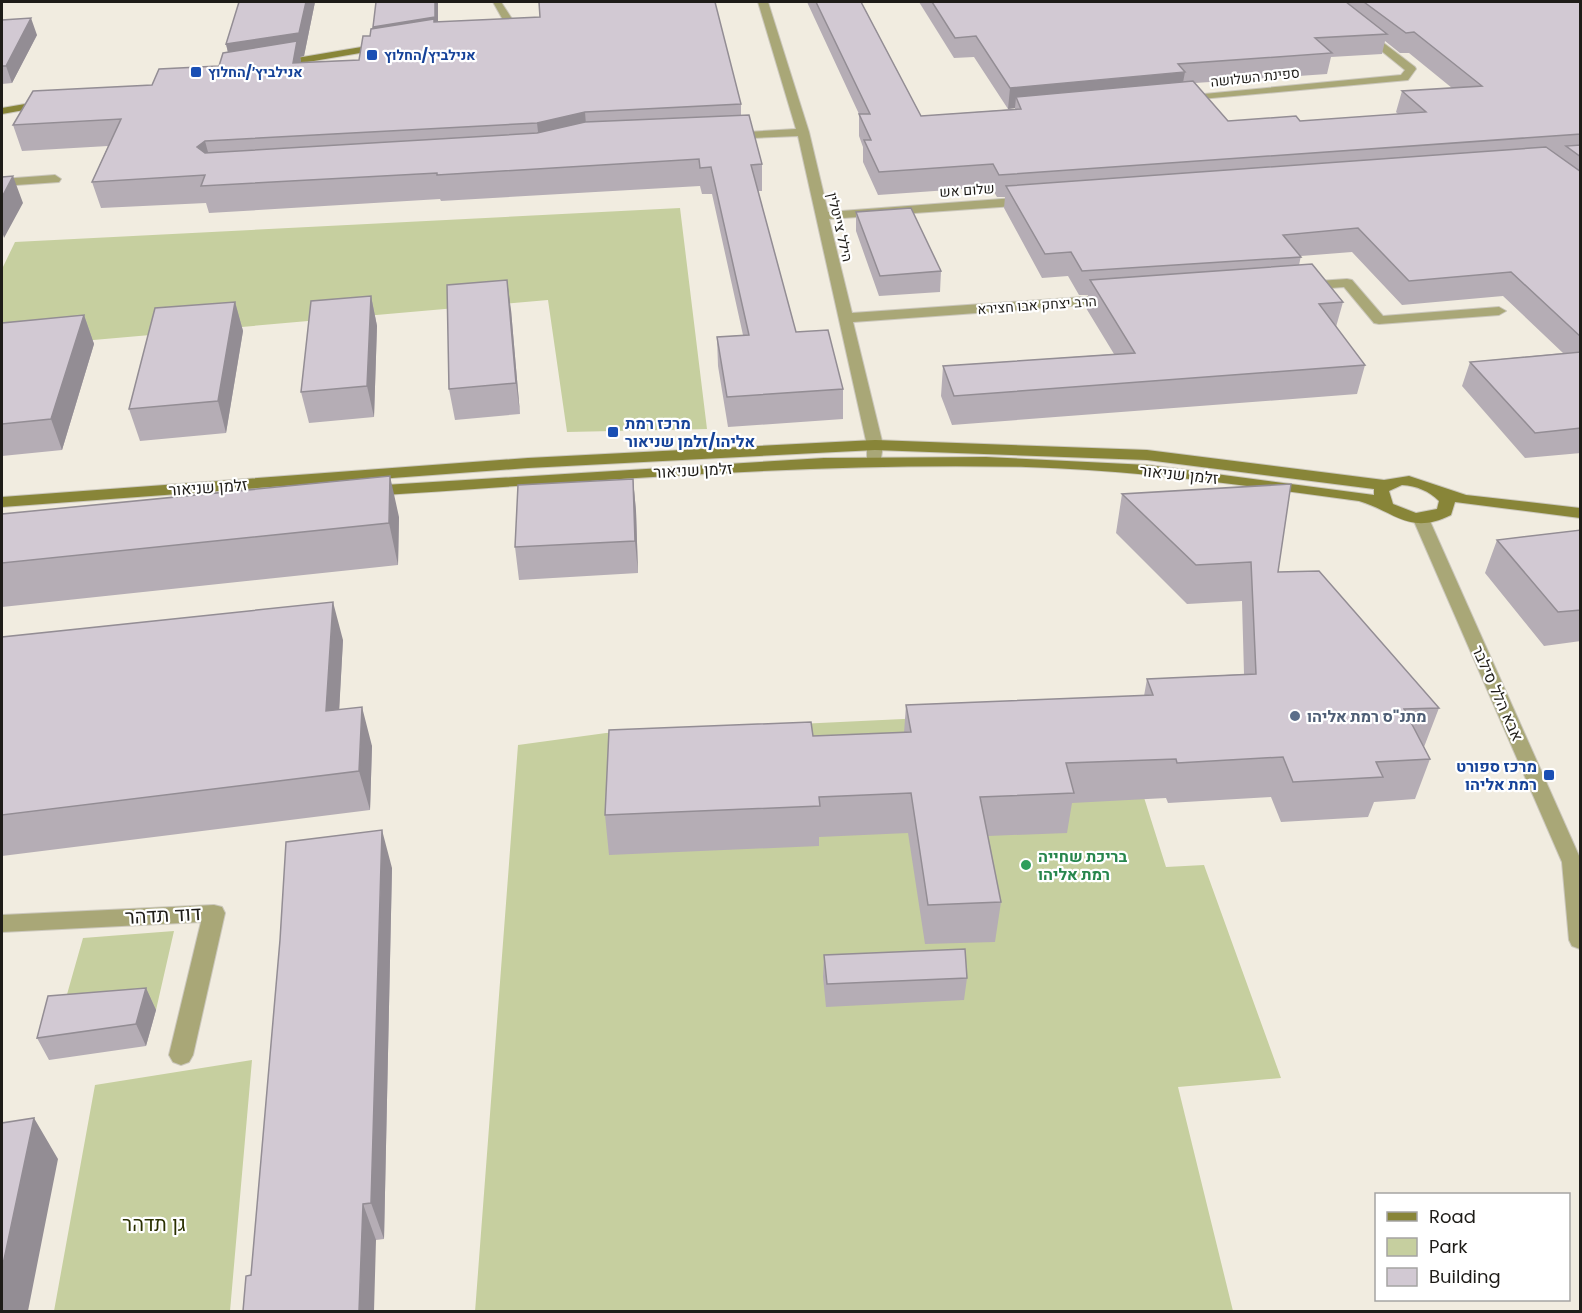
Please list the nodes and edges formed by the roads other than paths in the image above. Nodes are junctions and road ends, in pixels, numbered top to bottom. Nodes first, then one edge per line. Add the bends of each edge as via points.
1 (497, 2) edge
2 (763, 2) edge
3 (1325, 2) edge
4 (500, 27) edge
5 (395, 44) edge
6 (268, 66) edge
7 (59, 101) edge
8 (1165, 101) edge
9 (2, 111) edge
10 (802, 132) junction
11 (719, 136) edge
12 (56, 179) dead end
13 (2, 183) edge
14 (1036, 200) edge
15 (822, 216) junction
16 (1294, 287) edge
17 (1130, 298) edge
18 (1499, 311) dead end
19 (845, 318) junction
20 (875, 445) junction
21 (875, 462) junction
22 (1384, 485) junction
23 (357, 492) edge
24 (1442, 494) junction
25 (2, 502) edge
26 (1384, 503) junction
27 (1445, 512) junction
28 (1581, 513) edge
29 (1421, 519) junction
30 (1581, 524) edge
31 (1576, 863) edge
32 (2, 924) edge
33 (1581, 940) edge
34 (182, 1055) dead end

1 - 4 street via 516,24
2 - 10 street, הילל צייטלין
3 - 8 street, ספינת השלושה via 1411,69 1404,78
5 - 6 street
7 - 9 street
10 - 11 street
10 - 15 street, הילל צייטלין
12 - 13 street
14 - 15 street, שלום אש
15 - 19 street, הילל צייטלין
16 - 18 street via 1347,283 1379,320
17 - 19 street, הרב יצחק אבו חצירא
19 - 20 street, הילל צייטלין
20 - 21 street, הילל צייטלין
20 - 22 street, זלמן שניאור via 1147,455
20 - 25 street, זלמן שניאור via 528,463
21 - 23 street, זלמן שניאור
21 - 26 street, זלמן שניאור via 1146,470 1361,496
22 - 24 street, זלמן שניאור via 1413,481
22 - 26 street via 1380,497
24 - 27 street via 1447,501
24 - 28 street
26 - 29 street, זלמן שניאור via 1400,514
27 - 29 street
27 - 30 street
29 - 31 street, אבא הלל סילבר
31 - 33 street, אבא הלל סילבר
32 - 34 street, דוד תדהר via 214,913

